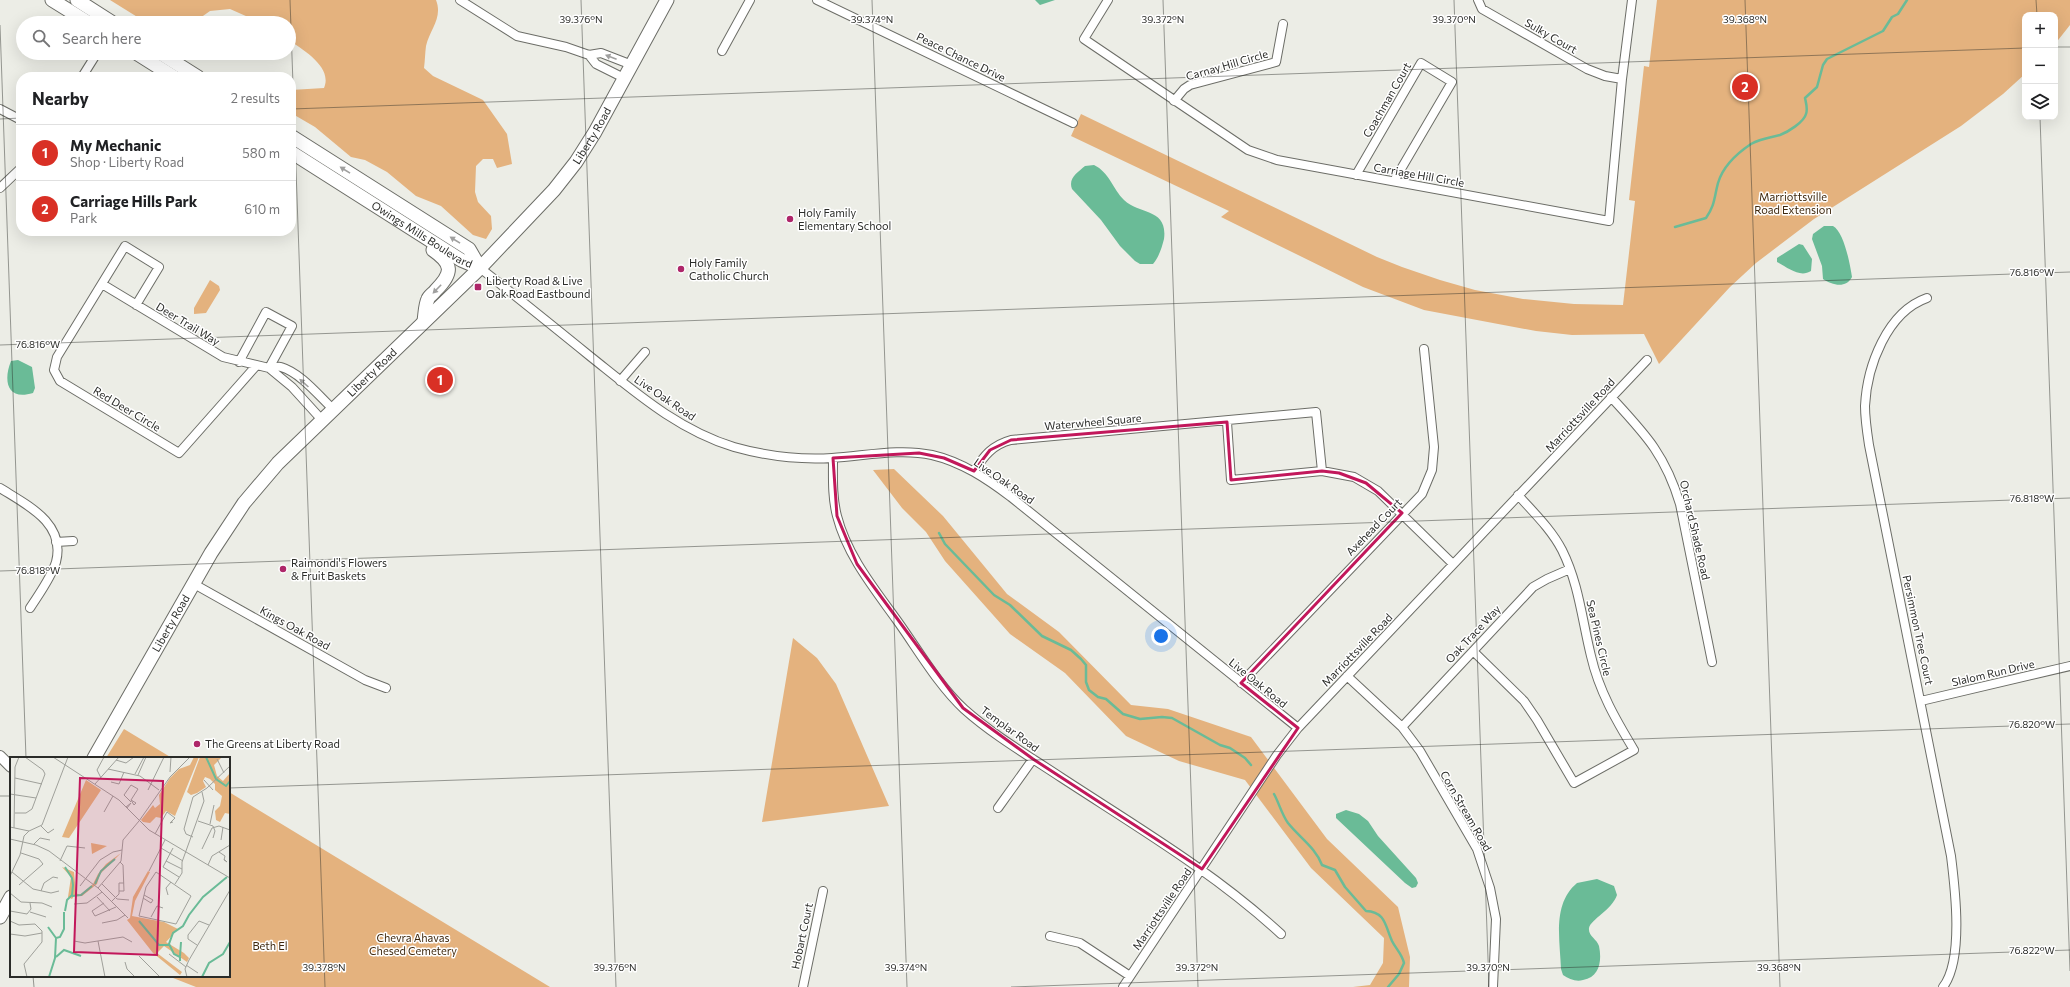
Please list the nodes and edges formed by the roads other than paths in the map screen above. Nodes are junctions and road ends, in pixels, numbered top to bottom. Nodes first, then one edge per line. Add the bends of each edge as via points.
1 (52, 0) edge
2 (77, 0) edge
3 (460, 0) edge
4 (667, 0) edge
5 (750, 0) edge
6 (817, 0) edge
7 (1108, 0) edge
8 (1478, 0) edge
9 (1632, 0) edge
10 (78, 16) edge
11 (102, 16) edge
12 (1282, 24) dead end
13 (722, 51) dead end
14 (589, 55) junction
15 (93, 60) edge
16 (147, 60) edge
17 (171, 60) edge
18 (632, 65) junction
19 (85, 72) edge
20 (166, 72) edge
21 (190, 72) edge
22 (624, 78) junction
23 (1622, 79) junction
24 (1174, 101) junction
25 (0, 109) edge
26 (16, 117) edge
27 (1073, 123) dead end
28 (296, 139) edge
29 (296, 155) edge
30 (16, 173) edge
31 (1356, 174) junction
32 (1394, 181) junction
33 (0, 188) edge
34 (425, 237) junction
35 (480, 268) junction
36 (102, 284) junction
37 (1927, 298) dead end
38 (136, 305) junction
39 (424, 322) junction
40 (1424, 349) dead end
41 (645, 352) dead end
42 (1647, 360) dead end
43 (239, 362) junction
44 (256, 366) junction
45 (269, 368) junction
46 (620, 381) junction
47 (1611, 397) junction
48 (333, 409) junction
49 (322, 420) junction
50 (1227, 422) junction
51 (832, 458) junction
52 (974, 471) junction
53 (1322, 471) junction
54 (0, 488) edge
55 (1518, 495) junction
56 (1402, 513) junction
57 (73, 541) dead end
58 (56, 542) junction
59 (1453, 564) junction
60 (1570, 569) junction
61 (194, 584) junction
62 (30, 608) dead end
63 (1474, 651) junction
64 (1712, 662) dead end
65 (2070, 666) edge
66 (1347, 676) junction
67 (1241, 683) junction
68 (386, 688) dead end
69 (1921, 701) junction
70 (1402, 727) junction
71 (1298, 728) junction
72 (0, 756) edge
73 (95, 757) edge
74 (1033, 759) junction
75 (10, 766) edge
76 (998, 808) dead end
77 (1202, 869) junction
78 (824, 891) dead end
79 (10, 899) edge
80 (0, 917) edge
81 (1281, 934) dead end
82 (1050, 936) dead end
83 (1130, 976) junction
84 (802, 987) edge
85 (1123, 987) edge
86 (1493, 987) edge
87 (1943, 987) edge

1 - 10 main road
2 - 11 main road
3 - 14 street via 517,36
4 - 18 main road, Liberty Road
5 - 13 street
6 - 27 street, Peace Chance Drive
7 - 24 street, Carriage Hill Circle via 1084,39
8 - 23 street, Sulky Court via 1482,9 1587,69
9 - 23 street, Carriage Hill Circle
12 - 24 street, Carnay Hill Circle via 1276,62 1190,85
18 -> 14 street via 601,53
14 - 22 street via 596,64
15 - 19 street
16 - 20 main road
17 - 21 main road
18 - 22 main road, Liberty Road
22 - 35 main road, Liberty Road via 595,132 567,174 535,213
23 - 32 street, Carriage Hill Circle via 1609,221
24 - 31 street, Carriage Hill Circle via 1234,142 1262,156
25 - 26 street
35 -> 28 main road, Owings Mills Boulevard via 469,249
29 - 34 main road, Owings Mills Boulevard
30 - 33 street
31 - 32 street, Carriage Hill Circle
31 - 32 street, Coachman Court via 1421,63 1452,82
34 - 35 main road, Owings Mills Boulevard via 461,260
34 -> 39 main road via 426,246 445,258 448,268 446,280 427,300
35 - 39 main road, Liberty Road
35 - 46 street, Live Oak Road
36 - 38 street, Deer Trail Way
36 - 38 street via 125,246 132,250 159,267
36 - 44 street, Red Deer Circle via 57,357 54,370 56,376 60,381 179,453
37 - 69 street, Persimmon Tree Court via 1911,304 1904,310 1882,344 1869,378 1865,407 1869,445
38 - 43 street, Deer Trail Way via 217,354
39 - 48 main road, Liberty Road
40 - 56 street, Axehead Court via 1434,447 1432,470 1422,494
41 - 46 street, Live Oak Road
42 - 47 street, Marriottsville Road
43 - 44 street, Deer Trail Way
43 - 45 street via 266,312 292,326
44 - 45 street, Deer Trail Way
48 -> 45 street, Deer Trail Way via 305,382 289,371 280,367
45 - 49 street
46 - 51 street, Live Oak Road via 664,414 717,441 786,458
47 - 55 street, Marriottsville Road
47 - 64 street, Orchard Shade Road via 1650,440 1668,468 1674,483
48 - 49 main road, Liberty Road
49 - 61 main road, Liberty Road via 252,491 227,527
50 - 52 street, Waterwheel Square via 1011,440 990,450
50 - 53 street, Waterwheel Square via 1316,412
50 - 53 street via 1231,480
51 - 52 street, Live Oak Road via 919,453 944,458
51 - 74 street, Templar Road via 837,516 857,564 963,708
52 - 67 street, Live Oak Road via 1011,497
53 - 56 street via 1354,477 1378,491
54 - 58 street via 46,519
55 - 59 street, Marriottsville Road
55 - 60 street, Sea Pines Circle via 1547,528
56 - 59 street
56 - 67 street, Axehead Court
57 - 58 street
58 - 62 street via 56,563
59 - 66 street, Marriottsville Road
60 - 63 street, Oak Trace Way via 1533,587
60 - 63 street, Sea Pines Circle via 1598,681 1610,710 1634,750 1574,783 1538,720 1524,701
61 - 68 street, Kings Oak Road via 365,680
61 - 73 main road, Liberty Road
63 - 70 street, Oak Trace Way
65 - 69 street, Slalom Run Drive
66 - 70 street, Corn Stream Road
66 - 71 street, Marriottsville Road
67 - 71 street, Live Oak Road
69 - 87 street, Persimmon Tree Court via 1955,881 1956,938 1952,968
70 - 86 street, Corn Stream Road via 1420,751 1477,849 1484,868 1496,919
71 - 77 street, Marriottsville Road via 1277,755
72 - 75 street
74 - 76 street
74 - 77 street, Templar Road
77 - 81 street, Templar Road via 1244,900
77 - 83 street, Marriottsville Road
78 - 84 street, Hobart Court
79 - 80 main road
82 - 83 street via 1080,943
83 - 85 street, Marriottsville Road

